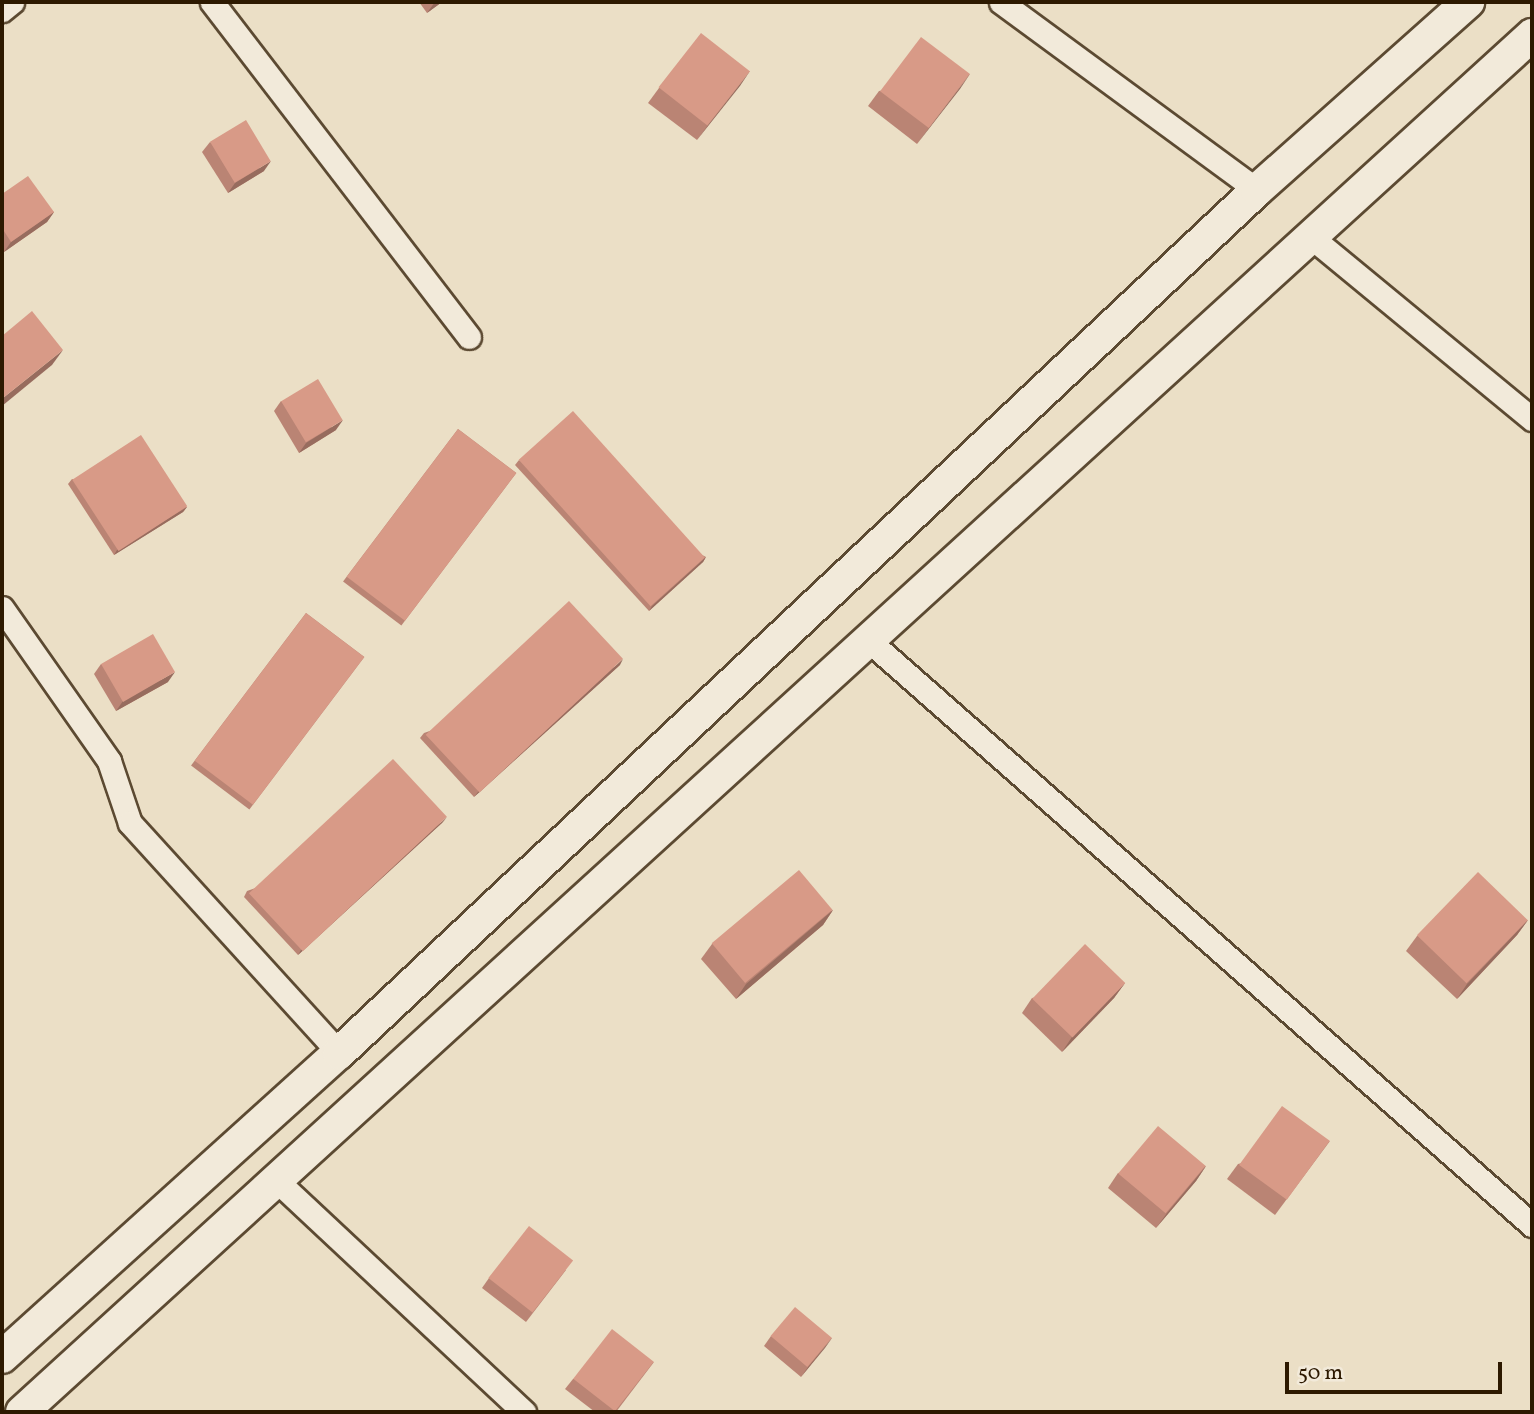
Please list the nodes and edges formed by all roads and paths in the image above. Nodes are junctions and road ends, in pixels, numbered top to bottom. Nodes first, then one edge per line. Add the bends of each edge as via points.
1 (12, 2) edge
2 (212, 2) edge
3 (1001, 2) edge
4 (1468, 2) edge
5 (2, 10) edge
6 (1532, 35) edge
7 (1257, 190) junction
8 (1311, 237) junction
9 (469, 337) dead end
10 (1532, 419) edge
11 (2, 608) edge
12 (868, 640) junction
13 (339, 1053) junction
14 (276, 1180) junction
15 (1532, 1225) edge
16 (2, 1357) edge
17 (22, 1412) edge
18 (524, 1412) edge

1 - 5 street
2 - 9 street
3 - 7 street
4 - 7 main road
6 - 8 main road
7 - 13 main road
8 - 10 street
8 - 12 main road
11 - 13 street via 109,761 130,823
12 - 14 main road
12 - 15 street
13 - 16 main road
14 - 17 main road
14 - 18 street

